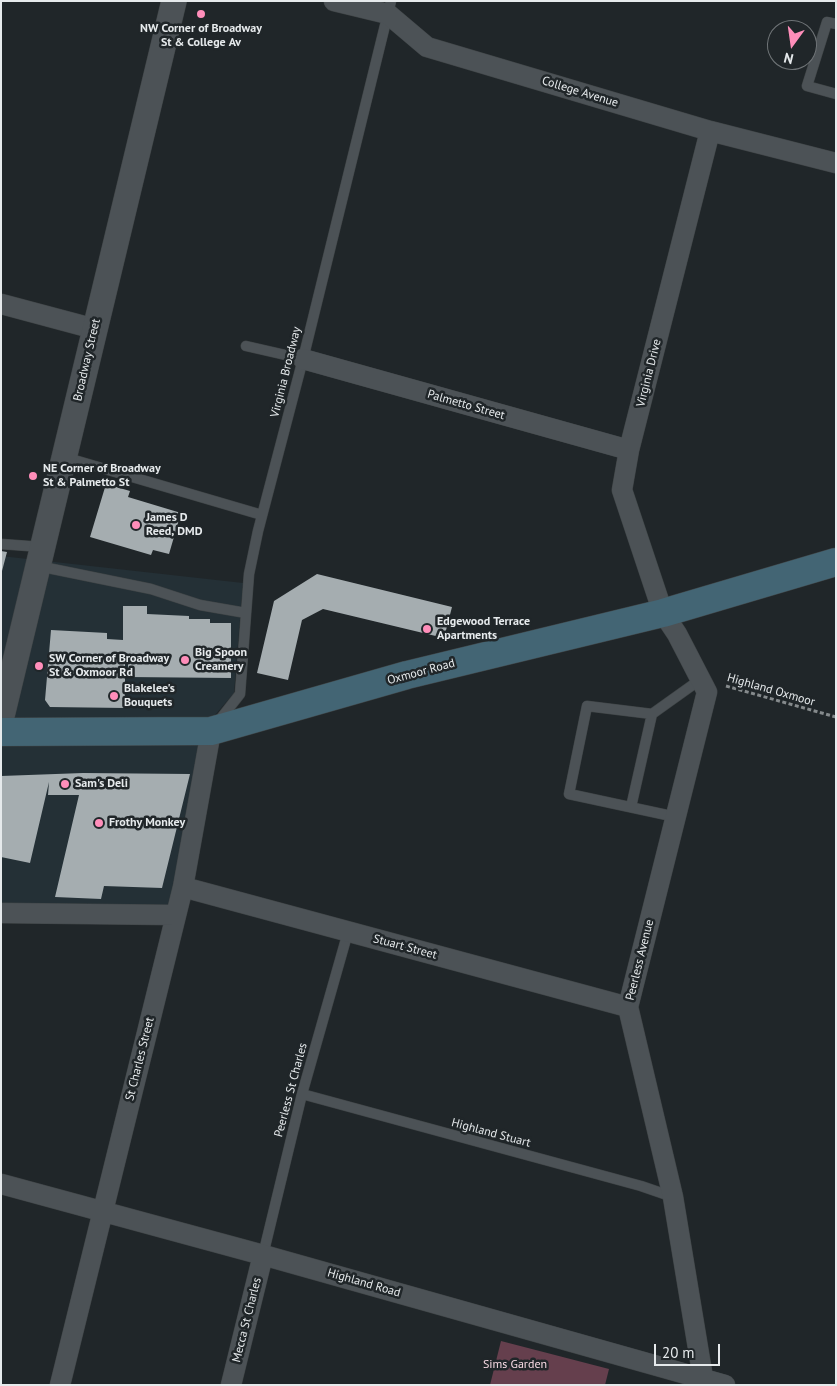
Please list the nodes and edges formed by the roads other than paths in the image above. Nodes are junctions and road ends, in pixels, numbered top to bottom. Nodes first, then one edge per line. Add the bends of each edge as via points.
1 (174, 1) edge
2 (334, 1) edge
3 (389, 8) edge
4 (836, 24) edge
5 (836, 94) edge
6 (710, 132) junction
7 (836, 163) edge
8 (1, 304) edge
9 (95, 329) junction
10 (246, 346) dead end
11 (303, 359) junction
12 (629, 450) junction
13 (64, 457) junction
14 (262, 515) junction
15 (1, 544) edge
16 (41, 556) junction
17 (836, 562) edge
18 (246, 613) junction
19 (663, 613) junction
20 (701, 679) junction
21 (652, 714) junction
22 (1, 720) edge
23 (211, 731) junction
24 (1, 732) edge
25 (631, 807) junction
26 (676, 817) junction
27 (183, 887) junction
28 (1, 913) edge
29 (175, 915) junction
30 (348, 932) junction
31 (628, 1006) junction
32 (302, 1094) junction
33 (1, 1184) edge
34 (673, 1197) junction
35 (102, 1212) junction
36 (263, 1255) junction
37 (703, 1378) junction
38 (60, 1385) edge
39 (231, 1385) edge
40 (725, 1385) edge

1 - 9 street, Broadway Street
2 - 3 street, College Avenue
3 - 6 street, College Avenue via 427,47
3 - 11 lane, Virginia Broadway
4 - 5 lane via 828,22 807,86
6 - 7 street, College Avenue
6 - 12 street, Virginia Drive
8 - 9 street
9 - 13 street, Broadway Street
10 - 11 lane
11 - 12 street, Palmetto Street
11 - 14 lane, Virginia Broadway
12 - 19 street, Virginia Drive via 622,490
13 - 14 lane
13 - 16 street, Broadway Street
14 - 18 lane, Virginia Broadway via 249,574
15 - 16 lane
16 - 18 lane via 200,605
16 - 22 street, Broadway Street
17 - 19 main road, Oxmoor Road
18 - 23 lane, Virginia Broadway via 240,694
19 - 20 street, Peerless Avenue
19 - 23 main road, Oxmoor Road via 407,675
20 - 21 lane
20 - 26 street, Peerless Avenue via 707,692
21 - 25 lane
21 - 25 lane via 588,706 569,794
23 - 24 main road, Oxmoor Road
23 - 27 street, St Charles Street
25 - 26 lane
26 - 31 street, Peerless Avenue
27 - 29 street, St Charles Street
27 - 30 street, Stuart Street
28 - 29 street
29 - 35 street, St Charles Street
30 - 31 street, Stuart Street
30 - 32 lane, Peerless St Charles
31 - 34 street, Peerless Avenue
32 - 34 lane, Highland Stuart
32 - 36 lane, Peerless St Charles
33 - 35 street, Highland Road
34 - 37 street, Peerless Avenue
35 - 36 street, Highland Road
35 - 38 street, St Charles Street
36 - 37 street, Highland Road
36 - 39 street, Mecca St Charles
37 - 40 street, Highland Road

